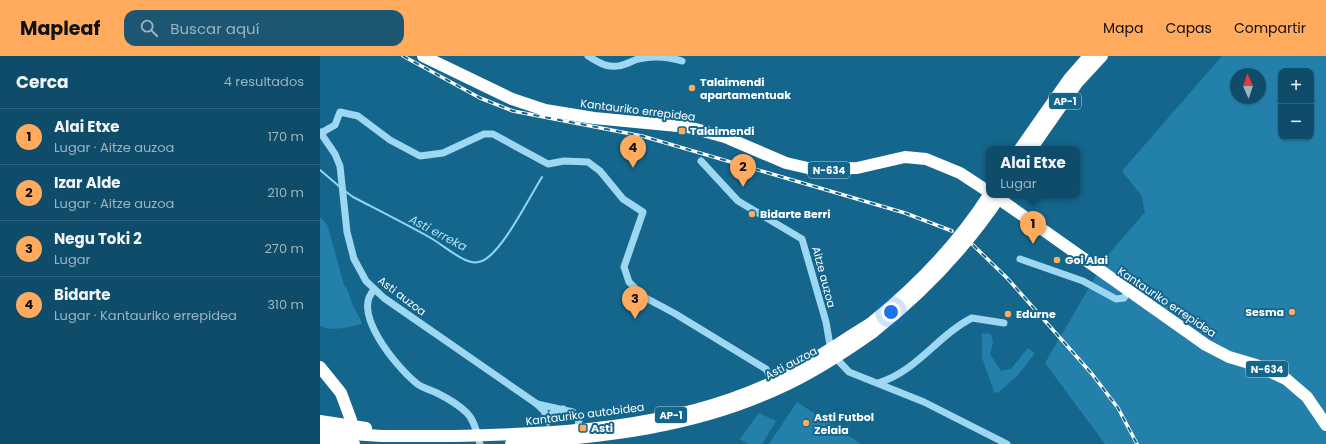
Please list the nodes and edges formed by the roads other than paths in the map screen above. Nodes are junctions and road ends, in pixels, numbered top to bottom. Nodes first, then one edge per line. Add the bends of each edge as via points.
1 (423, 56) edge
2 (588, 56) edge
3 (1089, 56) edge
4 (1102, 56) edge
5 (682, 61) dead end
6 (320, 132) edge
7 (1022, 146) edge
8 (1034, 146) edge
9 (701, 161) dead end
10 (986, 192) edge
11 (986, 198) edge
12 (1003, 199) edge
13 (1020, 259) dead end
14 (374, 290) junction
15 (1128, 291) junction
16 (1004, 323) dead end
17 (871, 328) junction
18 (832, 353) junction
19 (320, 367) edge
20 (878, 383) junction
21 (774, 385) junction
22 (537, 404) junction
23 (563, 409) junction
24 (351, 420) dead end
25 (579, 420) junction
26 (320, 421) edge
27 (548, 421) junction
28 (1326, 425) edge
29 (591, 431) junction
30 (320, 432) edge
31 (576, 433) junction
32 (415, 436) junction
33 (320, 442) edge
34 (354, 444) edge
35 (480, 444) edge
36 (511, 444) edge
37 (583, 444) edge
38 (1006, 444) edge

1 - 10 highway, Kantauriko errepidea / N-634 via 512,99 550,111 688,127 725,137 786,163 812,169 857,168 905,157 926,159 946,166
2 - 5 street via 604,65 612,66 624,66 648,58 673,58
3 - 7 highway, AP-1 via 1069,79
4 - 8 highway, AP-1 via 1077,83
6 - 14 street, Asti auzoa via 337,157 351,251 361,274
6 - 21 street via 336,124 340,112 358,116 390,140 420,156 443,153 484,134 493,134 548,164 564,161 588,162 600,171 623,199 643,212 624,267 629,282 644,297 766,369
9 - 18 street, Aitze auzoa via 738,201 802,239 826,322
11 - 17 highway, Kantauriko autobidea / AP-1 via 958,238 933,267
12 - 15 highway, Kantauriko errepidea / N-634
12 - 17 highway, Kantauriko autobidea / AP-1 via 947,266 897,313
13 - 15 street via 1083,281 1116,299 1124,298
14 - 22 street, Asti auzoa
14 - 35 street via 368,299 369,311 372,326 380,341 416,383 445,397 467,414
15 - 28 highway, Kantauriko errepidea / N-634 via 1206,346 1286,379 1307,397
16 - 20 street via 972,318 954,329 908,368
17 - 32 highway, Kantauriko autobidea / AP-1, bridge via 798,369 763,386 715,404 632,423 597,428 528,434
17 - 36 highway, Kantauriko autobidea / AP-1, bridge via 816,369 777,389 728,409 682,422 634,431
18 - 20 street, Asti auzoa via 849,372
18 - 21 street, Asti auzoa
19 - 24 highway via 341,393
20 - 38 street, Asti auzoa via 924,402
21 - 29 street, Asti auzoa via 737,400 682,417 627,428
22 - 23 street, Asti auzoa
22 - 27 street, Asti auzoa via 544,411
23 - 25 street via 573,412
23 - 27 street via 552,414
25 - 29 street
25 - 31 street
26 - 32 highway
27 - 31 street via 549,430 557,439 563,440
29 - 31 street
29 - 37 street
30 - 32 highway, Kantauriko autobidea / AP-1
31 - 37 street
33 - 34 highway

